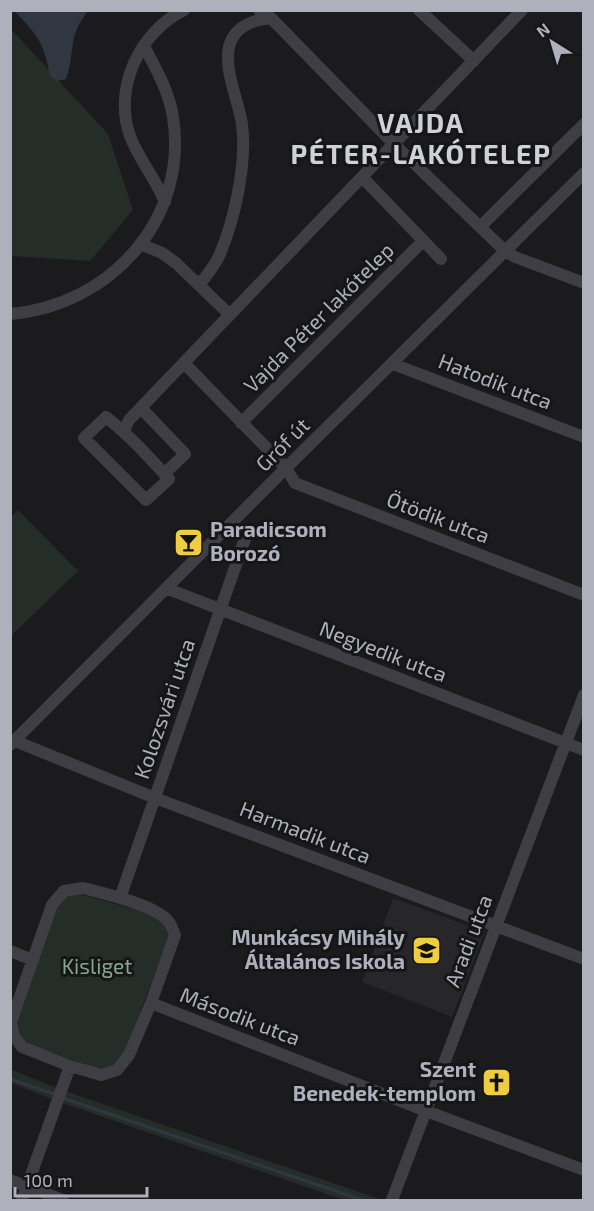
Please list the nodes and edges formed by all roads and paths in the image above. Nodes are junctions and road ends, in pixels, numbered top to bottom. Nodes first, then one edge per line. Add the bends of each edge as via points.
1 (184, 10) edge
2 (259, 10) edge
3 (419, 10) edge
4 (522, 10) edge
5 (272, 18) junction
6 (144, 46) junction
7 (474, 61) junction
8 (584, 124) edge
9 (394, 144) junction
10 (584, 173) edge
11 (362, 177) junction
12 (165, 202) junction
13 (480, 227) junction
14 (423, 241) junction
15 (140, 244) junction
16 (505, 251) junction
17 (441, 259) dead end
18 (584, 283) edge
19 (200, 285) junction
20 (10, 314) edge
21 (230, 315) junction
22 (184, 363) junction
23 (393, 364) junction
24 (141, 408) junction
25 (242, 423) junction
26 (124, 431) junction
27 (584, 437) edge
28 (286, 468) junction
29 (164, 474) junction
30 (247, 533) dead end
31 (168, 589) junction
32 (584, 595) edge
33 (221, 610) junction
34 (584, 695) edge
35 (13, 743) edge
36 (565, 743) junction
37 (584, 750) edge
38 (155, 798) junction
39 (120, 898) junction
40 (496, 926) junction
41 (10, 951) edge
42 (584, 959) edge
43 (33, 960) junction
44 (151, 1003) junction
45 (70, 1066) junction
46 (426, 1111) junction
47 (584, 1170) edge
48 (10, 1180) edge
49 (26, 1186) junction
50 (21, 1200) edge
51 (63, 1200) edge
52 (392, 1200) edge

1 - 6 street
2 - 5 street
3 - 7 street
4 - 7 street
5 - 9 street
5 - 19 street via 246,24 230,45 228,60 242,125 243,153 230,225 219,255
6 - 12 street via 166,88 173,117 172,182
6 - 12 street via 126,86 125,108 136,150
7 - 9 street
8 - 13 street
9 - 11 street
9 - 13 street
10 - 16 street, Gróf út
11 - 14 street, Vajda Péter lakótelep
11 - 21 street
12 - 15 street
13 - 16 street
14 - 17 street, Vajda Péter lakótelep
14 - 25 street, Vajda Péter lakótelep
15 - 19 street via 176,262
15 - 20 street via 104,281 77,297 54,306
16 - 18 street
16 - 23 street, Gróf út
19 - 21 street
21 - 22 street
22 - 24 street
22 - 25 street, Vajda Péter lakótelep
23 - 27 street, Hatodik utca
23 - 28 street, Gróf út
24 - 26 street
24 - 29 street via 184,454
25 - 28 street, Vajda Péter lakótelep
26 - 29 street
26 - 29 street via 106,417 84,438 146,500 169,479
28 - 31 street, Gróf út
28 - 32 street, Ötödik utca via 295,483
30 - 33 street, Kolozsvári utca
31 - 33 street, Negyedik utca
31 - 35 street, Gróf út
33 - 36 street, Negyedik utca
33 - 38 street, Kolozsvári utca
34 - 36 street, Aradi utca
35 - 38 street, Harmadik utca
36 - 37 street, Negyedik utca
36 - 40 street, Aradi utca
38 - 39 street, Kolozsvári utca
38 - 40 street, Harmadik utca
39 - 43 street via 83,888 64,891 52,905
39 - 44 street via 156,911 169,921 175,935
40 - 42 street, Harmadik utca
40 - 46 street, Aradi utca
41 - 43 street
43 - 45 street via 12,1022 14,1036 22,1047
44 - 45 street via 129,1055 117,1070 101,1075
44 - 46 street, Második utca
45 - 49 street
46 - 47 street, Második utca
46 - 52 street, Aradi utca
48 - 49 street
49 - 50 street
49 - 51 street

